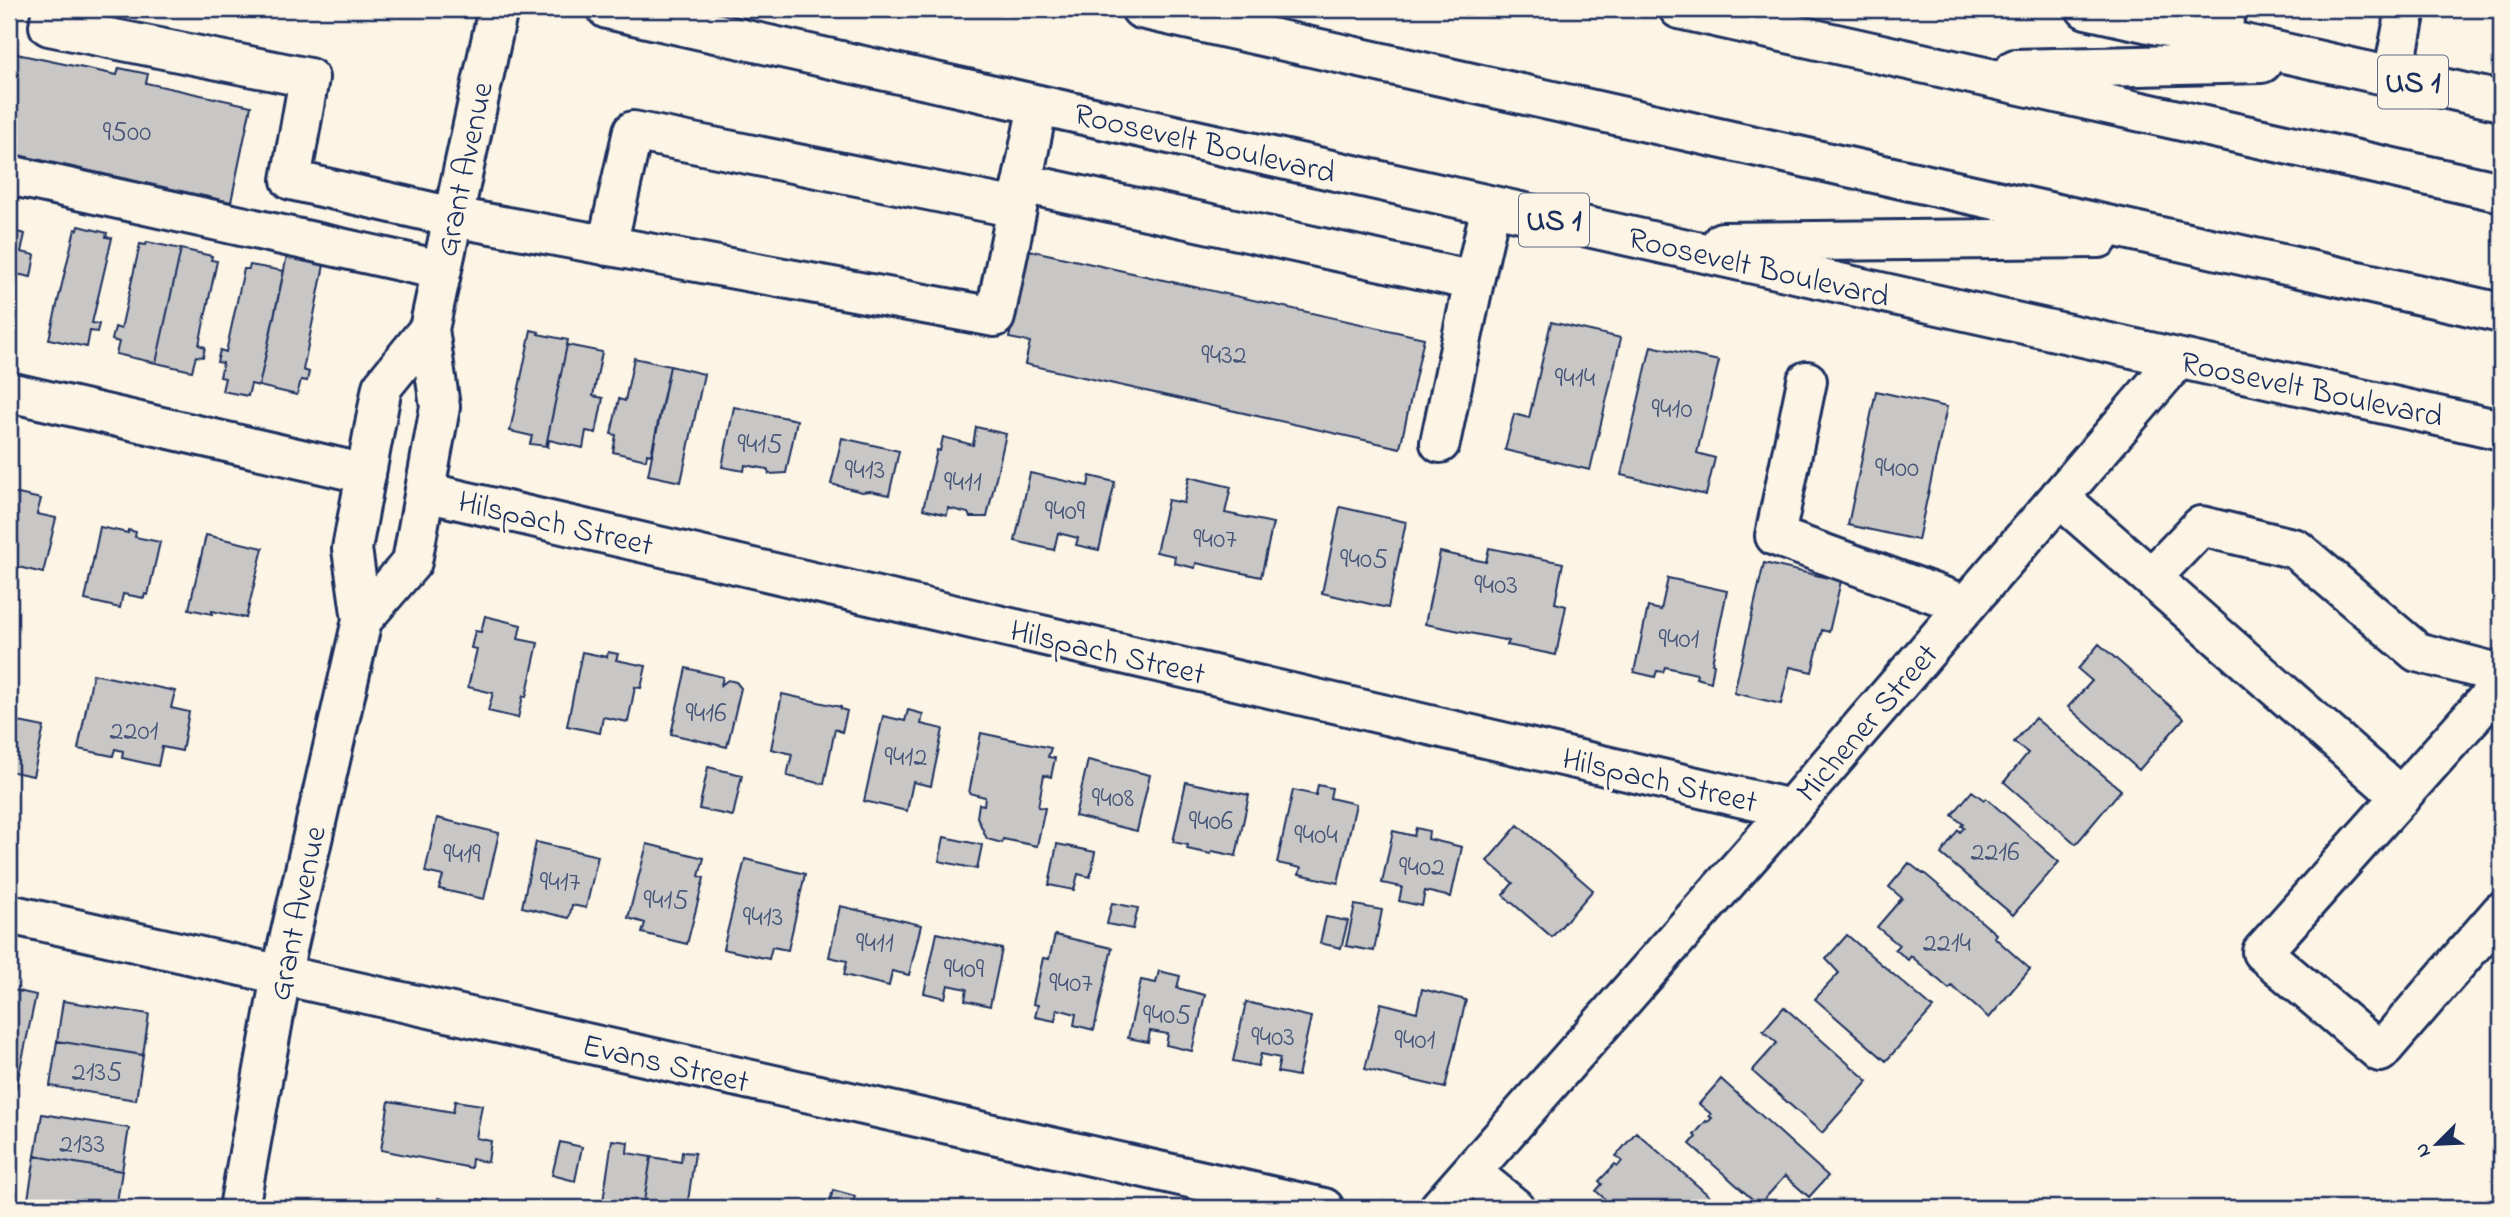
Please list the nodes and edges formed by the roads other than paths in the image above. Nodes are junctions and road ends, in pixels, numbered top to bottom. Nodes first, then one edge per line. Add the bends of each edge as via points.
1 (52, 9) edge
2 (498, 9) edge
3 (607, 9) edge
4 (1141, 9) edge
5 (1679, 9) edge
6 (2086, 9) edge
7 (2406, 9) edge
8 (2223, 24) edge
9 (2324, 61) junction
10 (1955, 70) junction
11 (2393, 77) junction
12 (2501, 101) edge
13 (1038, 105) junction
14 (9, 175) edge
15 (2501, 192) edge
16 (1020, 196) junction
17 (1491, 206) junction
18 (453, 217) junction
19 (2166, 238) junction
20 (1657, 243) junction
21 (607, 246) junction
22 (441, 271) junction
23 (1474, 281) junction
24 (2501, 313) edge
25 (429, 329) junction
26 (2178, 359) junction
27 (1807, 381) dead end
28 (9, 392) edge
29 (2501, 430) edge
30 (1440, 443) dead end
31 (366, 474) junction
32 (425, 492) junction
33 (2059, 497) junction
34 (2152, 577) junction
35 (1966, 605) junction
36 (362, 620) junction
37 (2501, 674) edge
38 (2501, 684) edge
39 (2401, 797) junction
40 (1791, 809) junction
41 (2501, 912) edge
42 (9, 914) edge
43 (281, 976) junction
44 (1471, 1172) junction
45 (239, 1208) edge
46 (1324, 1208) edge
47 (1439, 1208) edge
48 (1515, 1208) edge

1 - 18 main road via 49,26 309,78 290,180
2 - 18 main road, Grant Avenue
3 - 13 main road, Roosevelt Boulevard / US 1
4 - 19 main road
5 - 10 main road
6 - 8 main road, US 1
7 - 11 main road
8 - 9 main road, US 1
9 - 10 main road
9 - 11 main road, US 1
10 - 15 main road
11 - 12 main road, US 1
13 - 16 main road
13 - 17 main road, Roosevelt Boulevard / US 1
14 - 22 main road
16 - 21 main road via 633,131
16 - 21 main road via 995,317
16 - 23 main road
17 - 20 main road, Roosevelt Boulevard / US 1
17 - 23 main road
18 - 21 main road
18 - 22 main road, Grant Avenue
19 - 20 main road
19 - 24 main road
20 - 26 main road, Roosevelt Boulevard / US 1
22 - 25 main road, Grant Avenue
23 - 30 main road
25 - 31 main road, Grant Avenue via 382,387
25 - 32 main road, Grant Avenue via 440,407
26 - 29 main road, Roosevelt Boulevard / US 1
26 - 33 main road, Michener Street
27 - 35 main road via 1775,536
28 - 31 main road
31 - 36 main road, Grant Avenue via 352,549
32 - 36 main road, Grant Avenue via 412,562
32 - 40 main road, Hilspach Street
33 - 34 main road
33 - 35 main road, Michener Street
34 - 37 main road via 2202,526 2296,549 2417,652
34 - 39 main road
35 - 40 main road, Michener Street
36 - 43 main road, Grant Avenue
38 - 39 main road
39 - 41 main road via 2262,952 2380,1052
40 - 44 main road, Michener Street
42 - 43 main road, Evans Street
43 - 45 main road, Grant Avenue
43 - 46 main road, Evans Street
44 - 47 main road, Michener Street
44 - 48 main road

